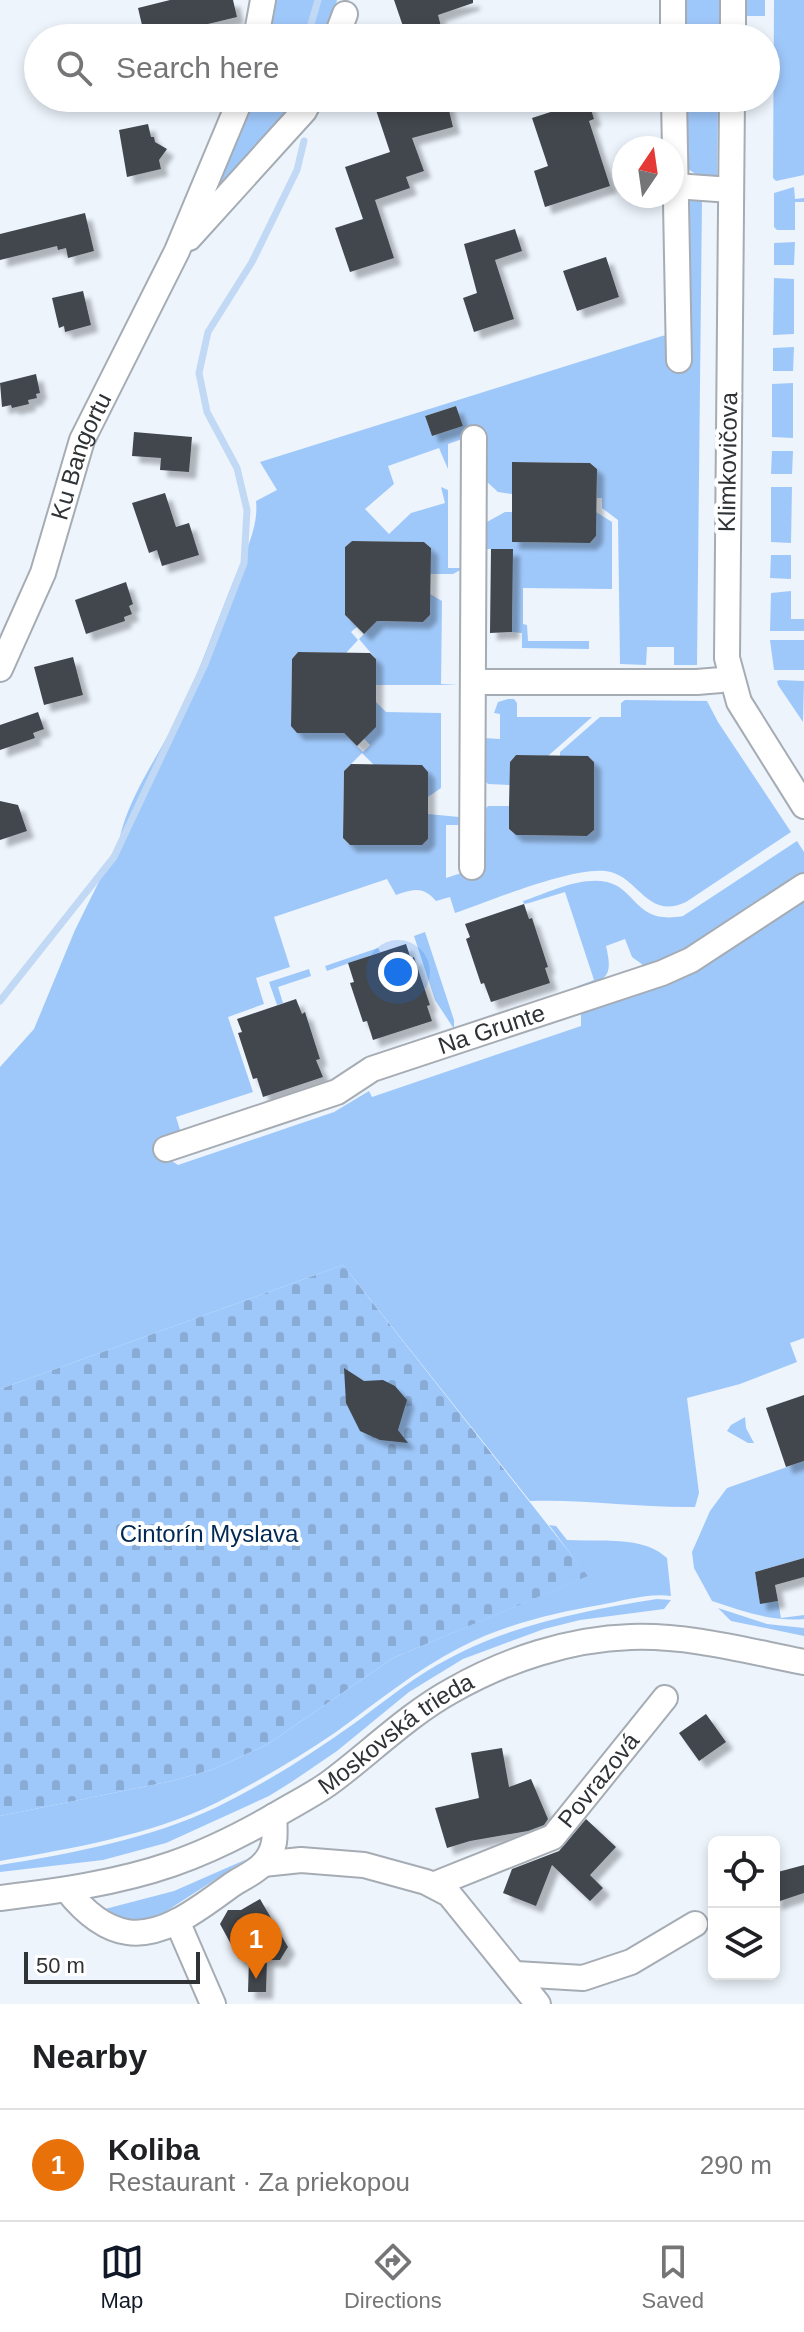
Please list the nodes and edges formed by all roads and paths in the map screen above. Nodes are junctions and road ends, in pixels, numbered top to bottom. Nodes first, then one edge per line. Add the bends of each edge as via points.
1 (263, 0) edge
2 (673, 0) edge
3 (733, 0) edge
4 (345, 14) dead end
5 (259, 24) edge
6 (341, 24) edge
7 (673, 24) edge
8 (733, 24) edge
9 (235, 112) edge
10 (303, 112) edge
11 (674, 112) edge
12 (732, 112) edge
13 (674, 136) edge
14 (684, 187) edge
15 (731, 190) junction
16 (676, 208) edge
17 (177, 251) junction
18 (679, 360) dead end
19 (474, 438) dead end
20 (0, 669) edge
21 (730, 674) junction
22 (474, 682) junction
23 (804, 806) edge
24 (472, 867) dead end
25 (804, 886) edge
26 (166, 1149) dead end
27 (804, 1662) edge
28 (665, 1698) dead end
29 (274, 1816) junction
30 (263, 1864) junction
31 (433, 1885) junction
32 (67, 1890) junction
33 (0, 1898) edge
34 (177, 1921) junction
35 (695, 1924) dead end
36 (516, 1974) junction
37 (213, 2004) edge
38 (538, 2004) edge

1 - 5 street
2 - 7 street
3 - 8 street
4 - 6 street
9 - 17 street, Ku Bangortu
10 - 17 street, Ku Bangortu
11 - 13 street
12 - 15 street, Klimkovičova
14 - 15 street
15 - 21 street, Klimkovičova via 726,587
16 - 18 street
17 - 20 street, Ku Bangortu via 82,440 43,573
19 - 22 street
21 - 22 street via 714,681
21 - 23 street, Klimkovičova via 739,702
22 - 24 street
25 - 26 street, Na Grunte via 691,960 662,973 372,1069 337,1092
27 - 29 street, Moskovská trieda via 685,1638 629,1637 531,1655 452,1690 330,1782
28 - 31 street, Povrazová via 553,1837
29 - 30 street via 276,1841
29 - 32 street, Moskovská trieda via 172,1864
30 - 31 street via 301,1860 364,1865
30 - 34 street
31 - 36 street via 449,1894
32 - 33 street, Moskovská trieda
32 - 34 street via 114,1929 137,1933
34 - 37 street
35 - 36 street via 631,1962 583,1978
36 - 38 street

